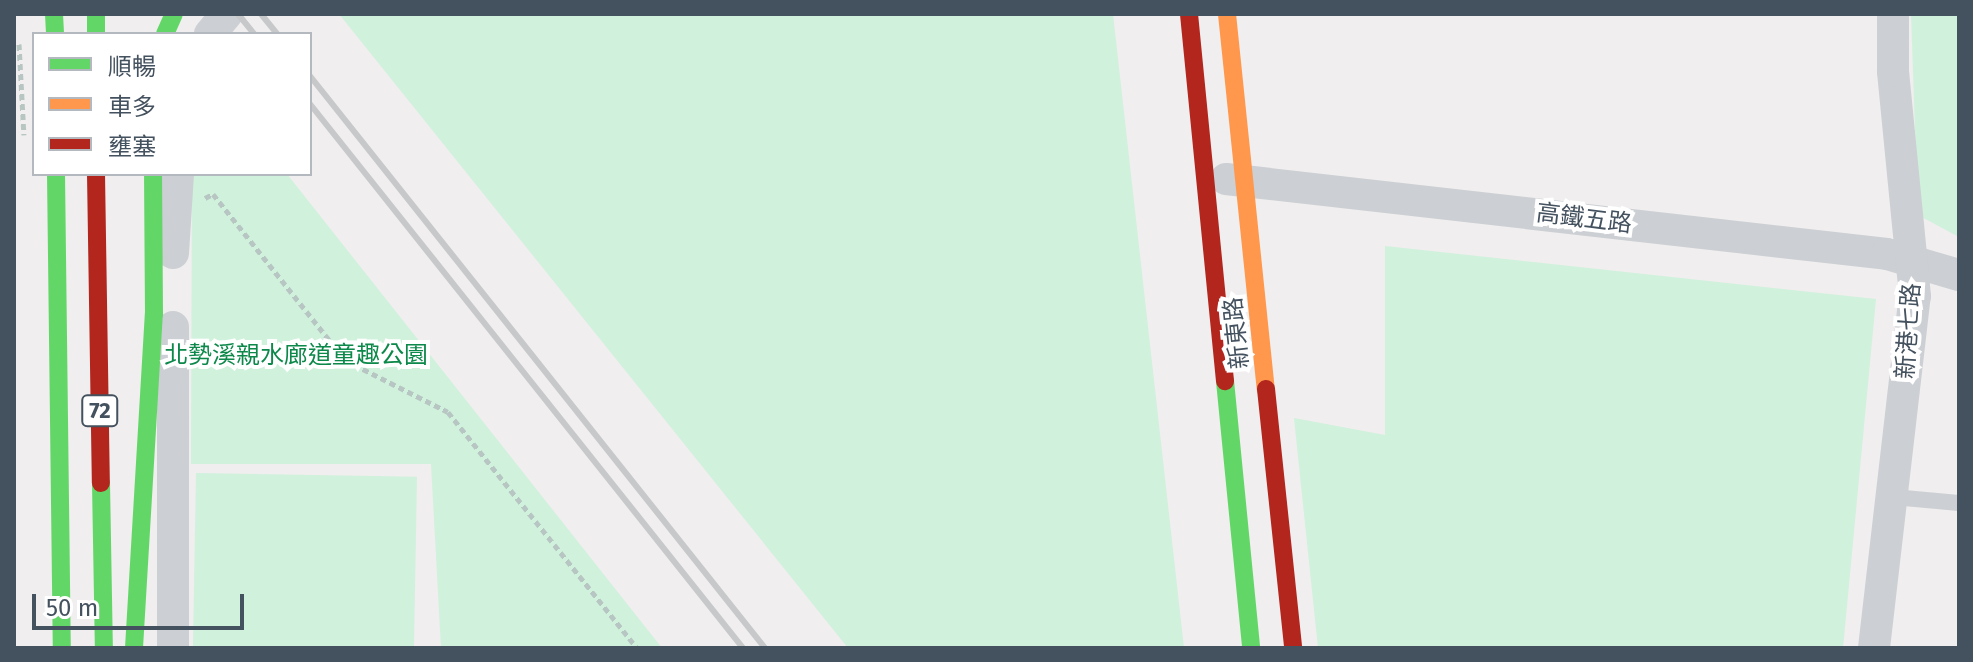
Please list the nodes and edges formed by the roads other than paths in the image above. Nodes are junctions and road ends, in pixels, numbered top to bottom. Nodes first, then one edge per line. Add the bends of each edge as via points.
1 (227, 14) edge
2 (1189, 14) edge
3 (1227, 14) edge
4 (1893, 14) edge
5 (212, 32) edge
6 (56, 176) edge
7 (96, 176) edge
8 (153, 176) edge
9 (178, 176) edge
10 (1206, 177) junction
11 (1247, 182) junction
12 (1913, 260) junction
13 (1959, 275) edge
14 (1893, 497) junction
15 (1959, 503) edge
16 (62, 648) edge
17 (104, 648) edge
18 (134, 648) edge
19 (173, 648) edge
20 (1251, 648) edge
21 (1293, 648) edge
22 (1874, 648) edge

1 - 5 street
2 - 10 main road, 新東路
3 - 11 main road, 新東路
4 - 12 street, 新港七路 via 1893,71
6 - 16 main road, 72
7 - 17 main road, 72
8 - 18 main road via 154,314
9 - 19 street via 173,251
10 - 11 street, 高鐵五路
10 - 20 main road, 新東路
11 - 12 street, 高鐵五路
11 - 21 main road, 新東路
12 - 13 street, 高鐵五路
12 - 14 street, 新港七路 via 1915,296
14 - 15 lane
14 - 22 street, 新港七路

